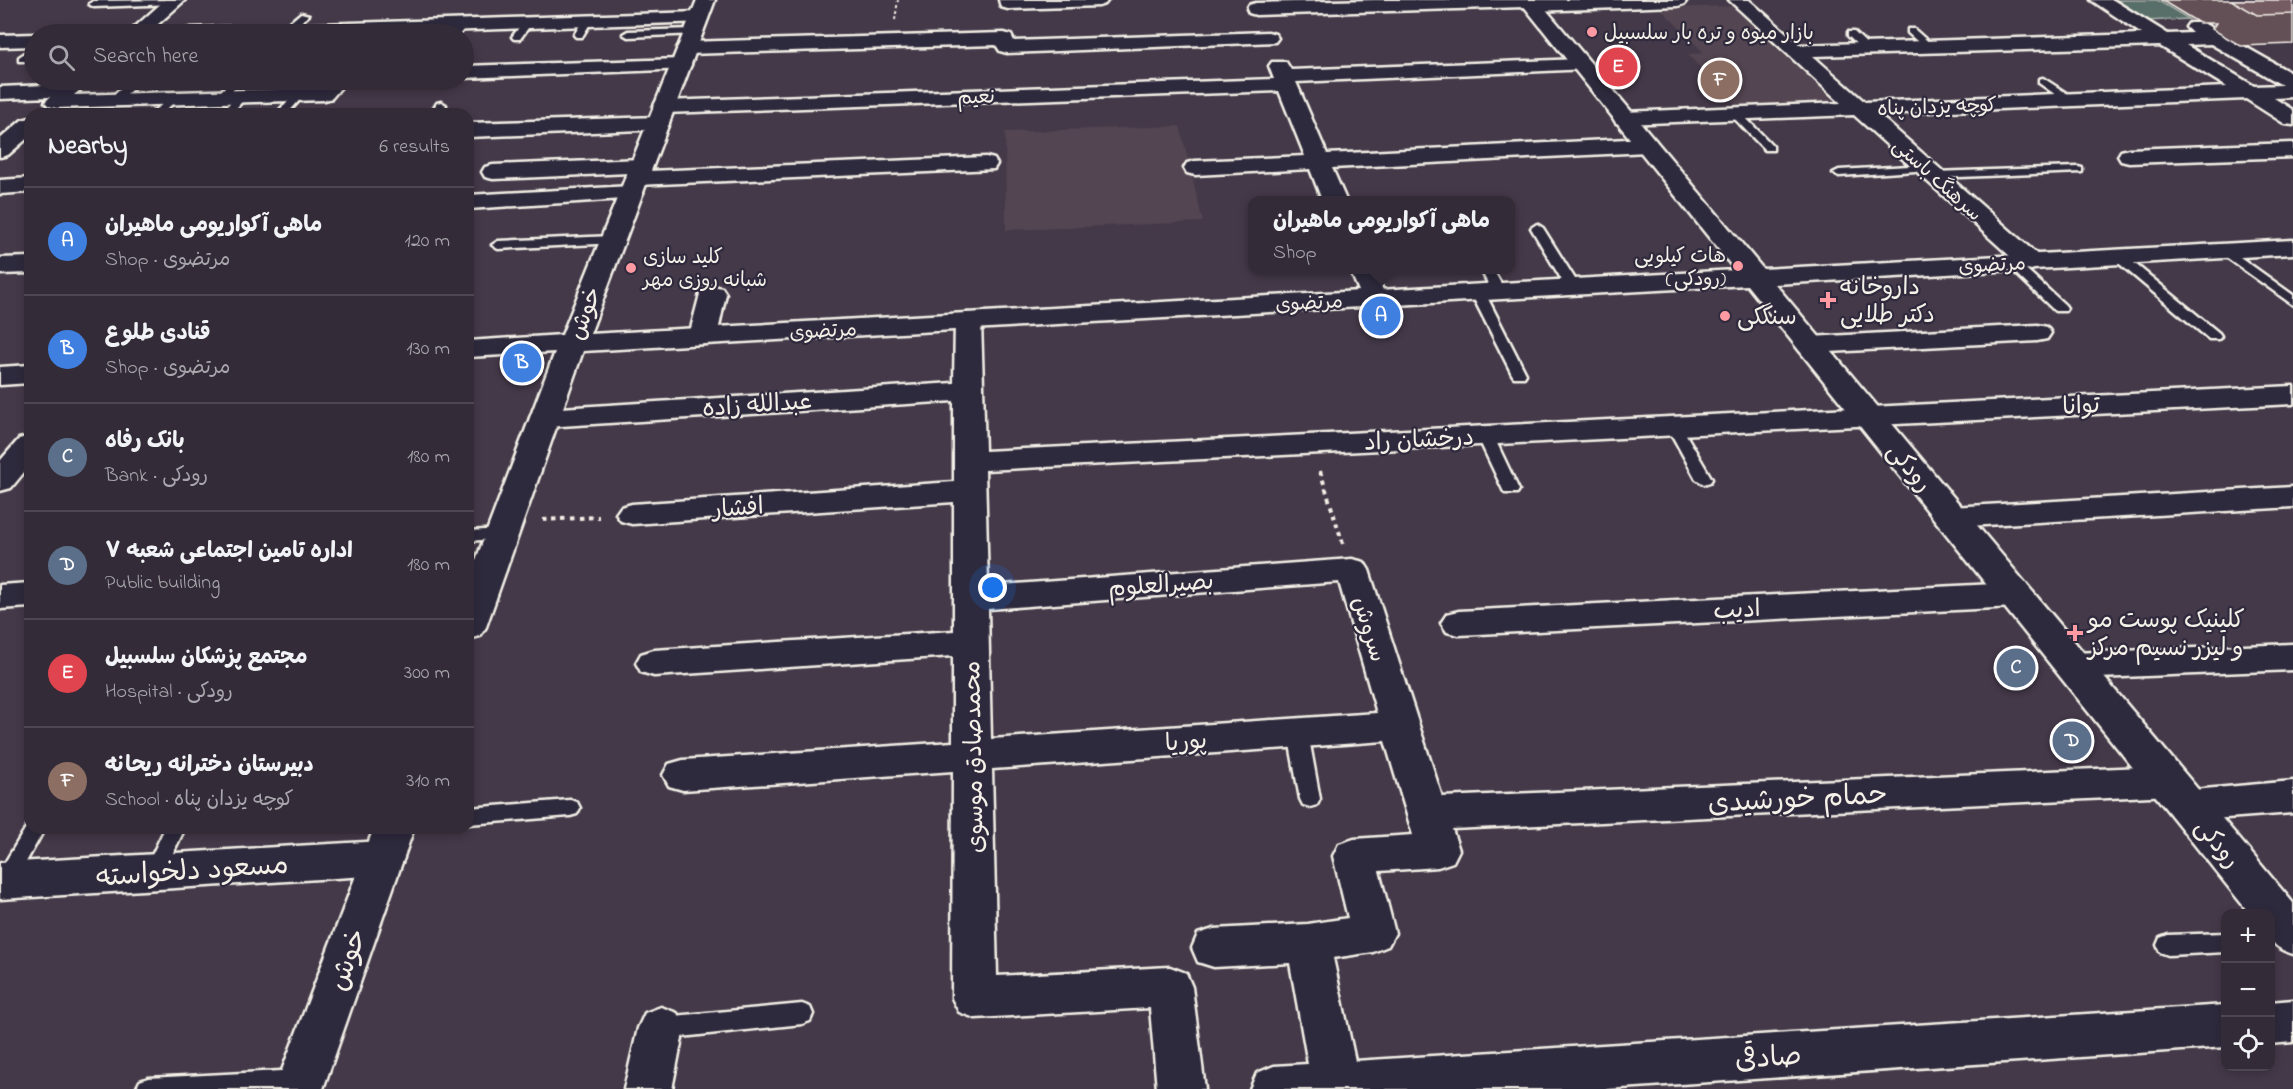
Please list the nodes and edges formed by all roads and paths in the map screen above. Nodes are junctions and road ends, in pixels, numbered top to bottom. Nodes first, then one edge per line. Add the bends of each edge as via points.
1 (1008, 0) edge
2 (1099, 0) edge
3 (1678, 0) edge
4 (1738, 0) edge
5 (2100, 0) edge
6 (176, 1) edge
7 (1529, 2) edge
8 (94, 4) dead end
9 (1254, 5) edge
10 (304, 15) dead end
11 (148, 24) edge
12 (288, 24) edge
13 (2139, 24) junction
14 (474, 30) edge
15 (1911, 31) dead end
16 (693, 33) edge
17 (628, 34) dead end
18 (1851, 34) dead end
19 (2215, 38) junction
20 (1268, 39) junction
21 (24, 40) edge
22 (2164, 40) junction
23 (0, 41) edge
24 (1929, 47) junction
25 (1867, 49) junction
26 (1795, 51) junction
27 (1580, 64) junction
28 (474, 70) edge
29 (1285, 81) junction
30 (2043, 81) dead end
31 (2293, 83) edge
32 (125, 90) edge
33 (237, 90) edge
34 (259, 90) edge
35 (328, 90) edge
36 (2293, 91) edge
37 (0, 93) edge
38 (2250, 93) junction
39 (300, 94) junction
40 (63, 97) edge
41 (173, 99) junction
42 (113, 100) junction
43 (2070, 100) junction
44 (223, 105) edge
45 (163, 108) edge
46 (287, 108) edge
47 (1860, 109) junction
48 (1736, 114) junction
49 (661, 115) junction
50 (1624, 118) junction
51 (2293, 119) edge
52 (24, 130) edge
53 (474, 130) edge
54 (1647, 146) junction
55 (1769, 148) dead end
56 (0, 150) edge
57 (2293, 150) edge
58 (2129, 156) dead end
59 (986, 164) dead end
60 (1319, 164) junction
61 (1195, 168) dead end
62 (2078, 170) dead end
63 (493, 172) dead end
64 (1930, 172) junction
65 (1839, 173) dead end
66 (636, 179) junction
67 (24, 185) edge
68 (0, 186) edge
69 (1332, 196) edge
70 (474, 201) edge
71 (1537, 228) dead end
72 (612, 240) junction
73 (498, 245) dead end
74 (2293, 247) edge
75 (2226, 251) junction
76 (2119, 257) junction
77 (2021, 262) junction
78 (24, 265) edge
79 (0, 266) edge
80 (1364, 274) edge
81 (1755, 277) junction
82 (1488, 285) edge
83 (1573, 287) junction
84 (713, 294) dead end
85 (1374, 299) junction
86 (2293, 301) edge
87 (2060, 308) dead end
88 (969, 321) junction
89 (2037, 333) dead end
90 (703, 336) junction
91 (2214, 336) dead end
92 (572, 344) junction
93 (1810, 345) junction
94 (474, 350) edge
95 (24, 374) edge
96 (1520, 374) dead end
97 (0, 376) edge
98 (969, 391) junction
99 (2293, 395) edge
100 (1868, 416) junction
101 (545, 418) junction
102 (1674, 426) junction
103 (1485, 435) junction
104 (1312, 444) junction
105 (24, 453) edge
106 (970, 476) junction
107 (1704, 479) dead end
108 (0, 481) edge
109 (1511, 490) dead end
110 (2293, 497) edge
111 (632, 514) joint
112 (1951, 517) junction
113 (504, 529) junction
114 (474, 535) edge
115 (479, 570) edge
116 (1352, 570) junction
117 (2015, 595) junction
118 (24, 596) edge
119 (474, 596) edge
120 (0, 597) edge
121 (971, 599) junction
122 (1459, 623) dead end
123 (972, 642) junction
124 (2293, 657) edge
125 (654, 663) dead end
126 (2073, 666) junction
127 (1400, 726) junction
128 (1298, 734) junction
129 (973, 755) junction
130 (683, 775) dead end
131 (2176, 793) junction
132 (2293, 797) edge
133 (1310, 799) dead end
134 (570, 808) dead end
135 (1427, 814) junction
136 (474, 816) edge
137 (31, 834) edge
138 (172, 834) edge
139 (389, 843) edge
140 (154, 872) junction
141 (2, 881) edge
142 (2293, 935) edge
143 (2293, 940) edge
144 (2275, 941) edge
145 (2221, 942) edge
146 (1308, 943) junction
147 (2168, 945) dead end
148 (1214, 948) dead end
149 (802, 1014) dead end
150 (2293, 1021) edge
151 (2275, 1023) edge
152 (2221, 1026) edge
153 (661, 1028) joint
154 (300, 1085) edge
155 (1336, 1085) junction
156 (148, 1089) edge
157 (648, 1089) edge
158 (1181, 1089) edge
159 (1274, 1089) edge

1 - 2 street
3 - 7 street
4 - 26 street, سرهنگ باستی
5 - 13 street
6 - 8 lane
6 - 11 street
7 - 9 street
7 - 27 street, رودکی
9 - 20 street
10 - 12 lane
13 - 19 street via 2189,23
13 - 22 street
14 - 16 street via 583,28
15 - 24 lane
16 - 17 lane
16 - 20 street via 971,47 1004,39 1007,46
16 - 28 street
16 - 49 street, خوش
18 - 25 lane
19 - 22 street
19 - 31 street
20 - 29 street
21 - 23 street
22 - 24 street
22 - 38 street
24 - 25 street
25 - 26 street
26 - 47 street, سرهنگ باستی
27 - 29 street, نعیم
27 - 50 street, رودکی
29 - 49 street, نعیم
29 - 60 street
30 - 43 lane
32 - 42 lane
33 - 44 street
34 - 39 street
35 - 39 street via 325,94
36 - 38 street, کوچه یزدان پناه
37 - 40 street
38 - 43 street, کوچه یزدان پناه
38 - 51 street
39 - 46 lane
40 - 42 street
41 - 42 street
41 - 44 street
41 - 45 lane
43 - 47 street, کوچه یزدان پناه
47 - 48 street, کوچه یزدان پناه
47 - 64 street, سرهنگ باستی
48 - 50 street, کوچه یزدان پناه
48 - 55 lane
49 - 53 street, نعیم
49 - 66 street, خوش
50 - 54 street, رودکی
52 - 56 street
54 - 60 street
54 - 81 street, رودکی
57 - 58 street
59 - 66 street
60 - 61 street
60 - 69 street
62 - 64 lane
63 - 66 street
64 - 65 lane
64 - 77 street, سرهنگ باستی
66 - 70 street
66 - 72 street, خوش
67 - 68 street
71 - 83 lane
72 - 73 lane
72 - 92 street, خوش
74 - 75 street, مرتضوی
75 - 76 street, مرتضوی
75 - 86 lane
76 - 77 street, مرتضوی
76 - 91 lane
77 - 81 street, مرتضوی
77 - 87 lane
78 - 79 street
80 - 85 street
81 - 83 street, مرتضوی
81 - 93 street, رودکی
82 - 83 street, مرتضوی
82 - 85 street, مرتضوی
82 - 96 lane
84 - 90 street
85 - 88 street, مرتضوی
88 - 90 street, مرتضوی
88 - 98 street, محمدصادق موسوی
89 - 93 street
90 - 92 street, مرتضوی
92 - 94 street, مرتضوی
92 - 101 street, خوش
93 - 100 street, رودکی
95 - 97 street
98 - 101 street, عبدالله زاده
98 - 106 street, محمدصادق موسوی
99 - 100 street, توانا
100 - 102 street, درخشان راد
100 - 112 street, رودکی
101 - 113 street, خوش
102 - 103 street, درخشان راد
102 - 107 lane
103 - 104 street, درخشان راد
103 - 109 lane
104 - 106 street, درخشان راد
104 - 116 path, سروش
105 - 108 street
106 - 111 street, افشار
106 - 121 street, محمدصادق موسوی
110 - 112 street
111 - 113 path
112 - 117 street, رودکی
113 - 114 lane
113 - 115 street, خوش
115 - 119 street, خوش
116 - 121 street, بصیرالعلوم
116 - 127 street, سروش
117 - 122 street, ادیب
117 - 126 street, رودکی
118 - 120 street
121 - 123 street, محمدصادق موسوی
123 - 125 street
123 - 129 street, محمدصادق موسوی
124 - 126 street
126 - 131 street, رودکی
127 - 128 street, پوریا
127 - 135 street, سروش
128 - 129 street, پوریا
128 - 133 lane
129 - 130 street, پوریا
129 - 158 street, محمدصادق موسوی via 975,998 1170,987
131 - 132 street, حمام خورشیدی
131 - 135 street, حمام خورشیدی
131 - 142 street, رودکی
134 - 136 lane
135 - 146 street, سروش via 1438,850 1354,856 1373,933
137 - 141 lane
138 - 140 lane
139 - 140 street, مسعود دلخواسته
139 - 154 street, خوش
140 - 141 street, مسعود دلخواسته
143 - 144 lane
145 - 147 lane
146 - 148 street
146 - 155 street
149 - 153 lane
150 - 151 street
152 - 155 street, صادقی
153 - 157 street
154 - 156 lane
155 - 159 street, صادقی

